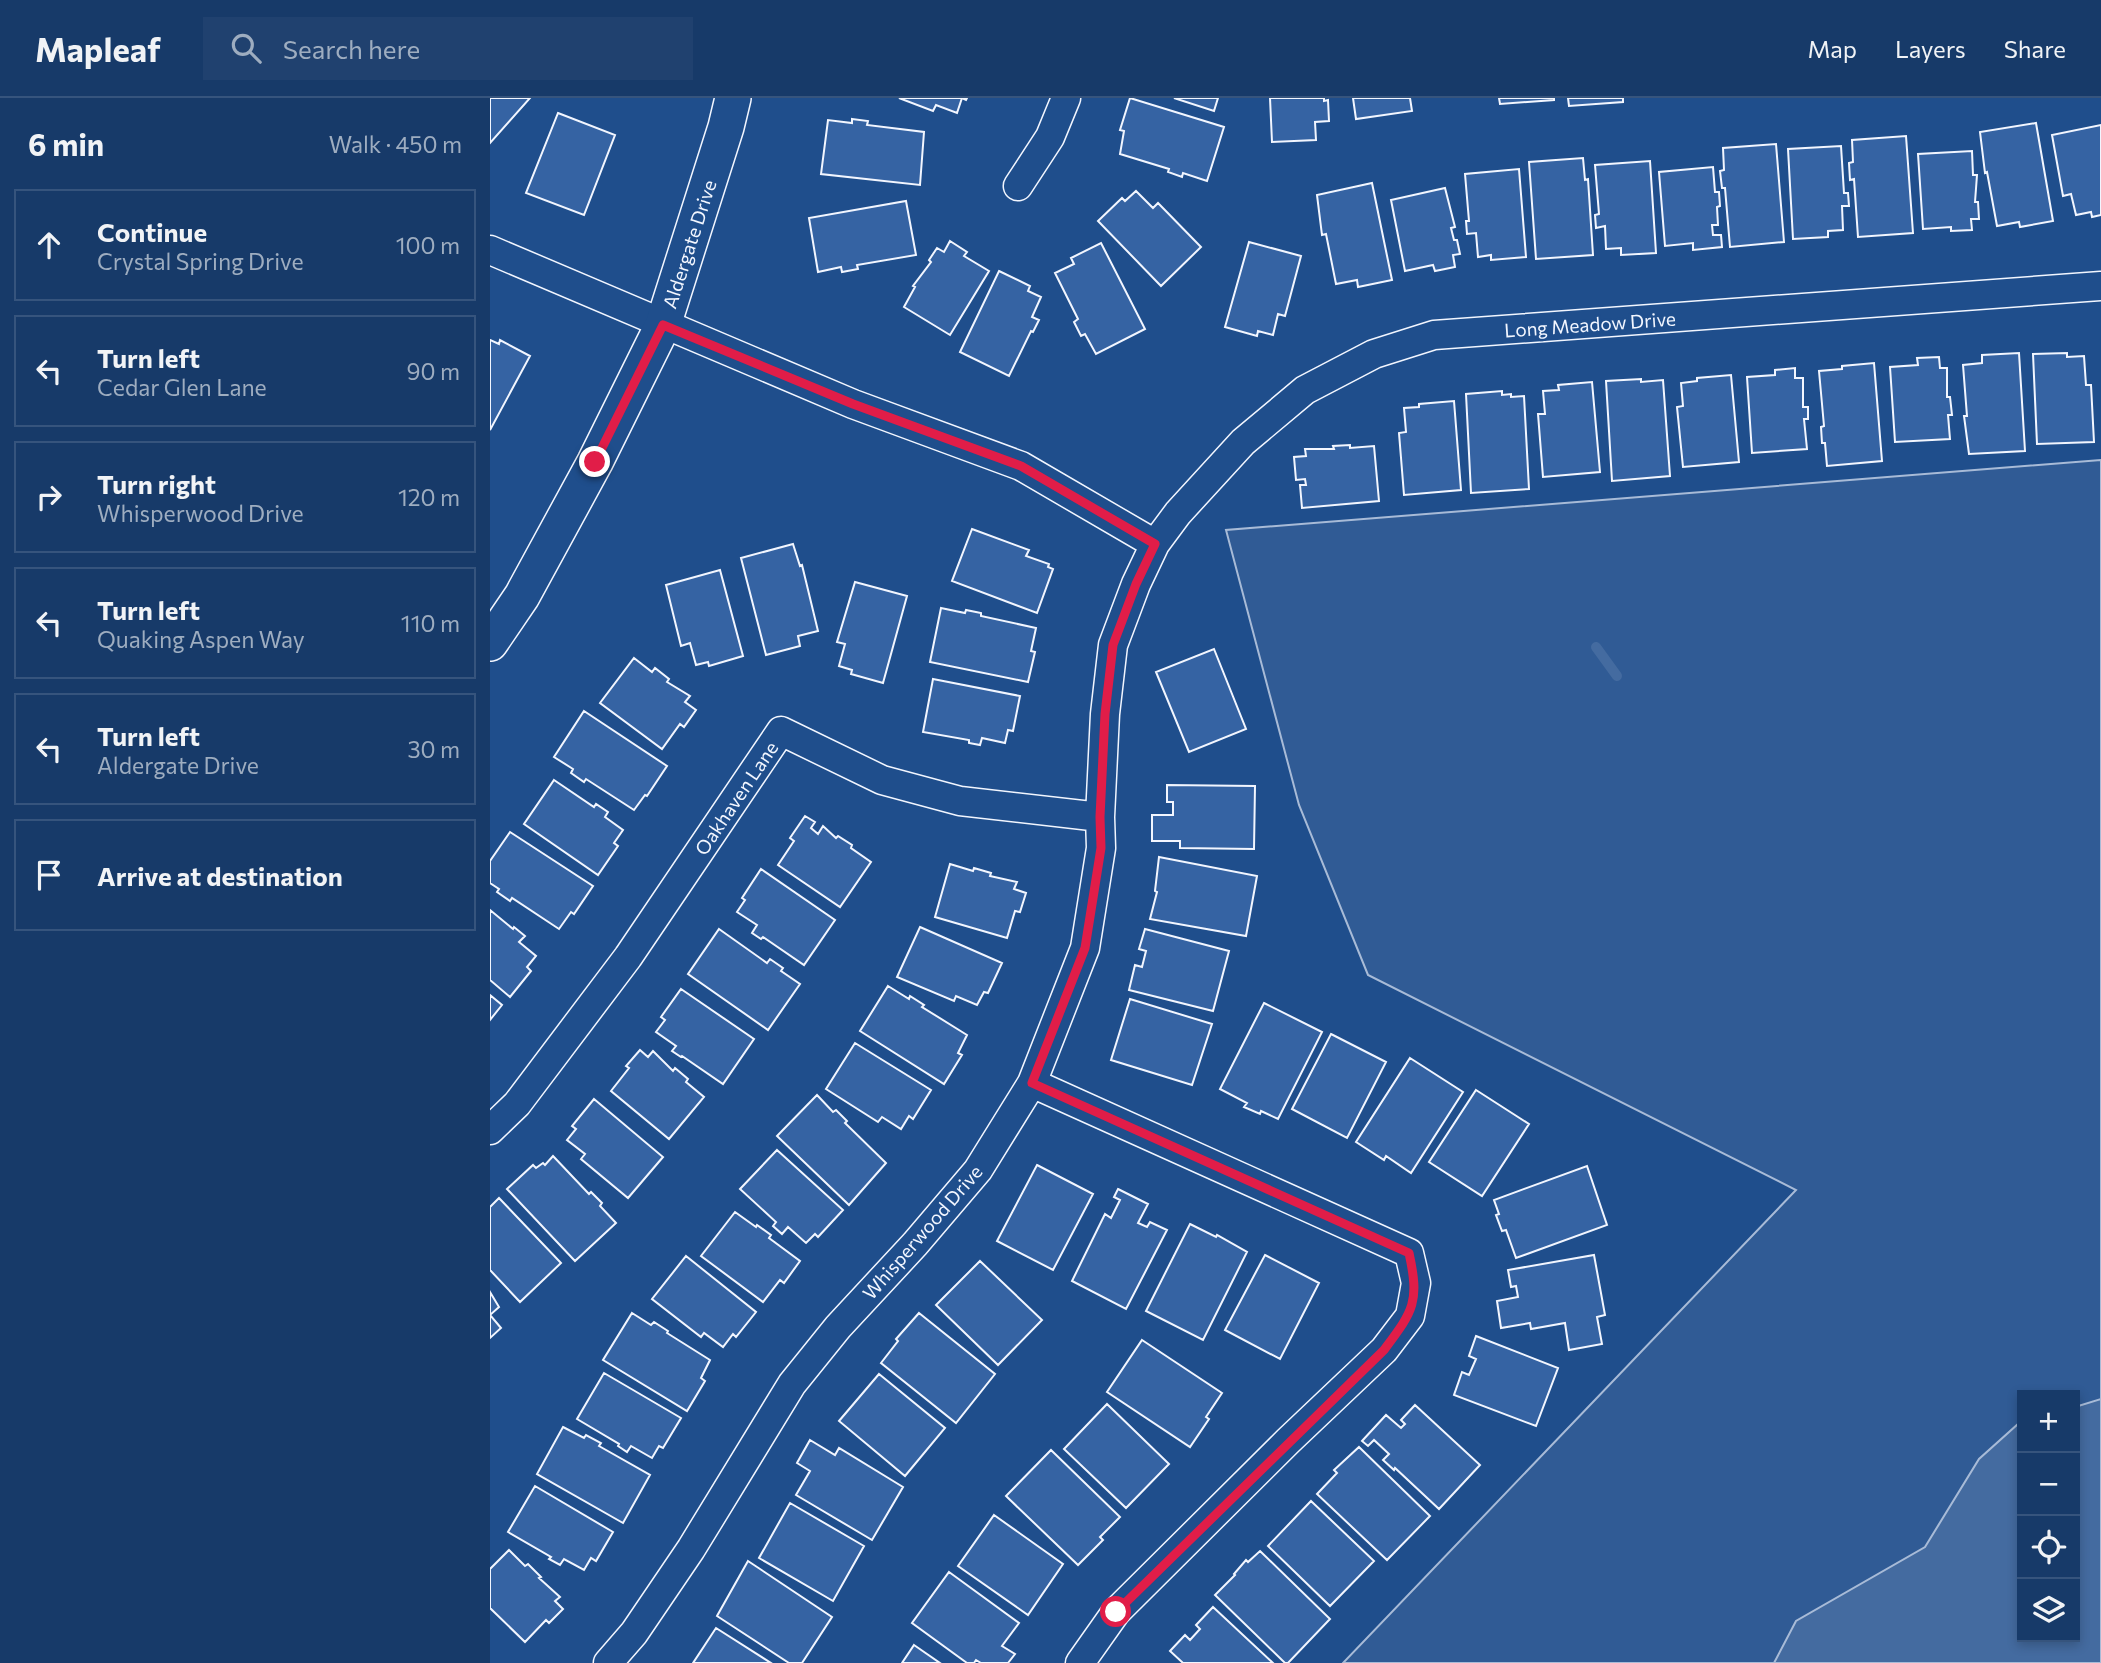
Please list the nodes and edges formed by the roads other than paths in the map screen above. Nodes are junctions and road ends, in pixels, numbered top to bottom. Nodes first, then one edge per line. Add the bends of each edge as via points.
1 (733, 98) edge
2 (1066, 98) edge
3 (1018, 186) dead end
4 (490, 250) edge
5 (2101, 286) edge
6 (663, 325) junction
7 (1155, 544) junction
8 (490, 643) edge
9 (1100, 817) junction
10 (1032, 1083) junction
11 (490, 1130) edge
12 (608, 1663) edge
13 (1080, 1663) edge

1 - 6 street, Aldergate Drive
2 - 3 street via 1050,137
4 - 6 street
5 - 7 street, Long Meadow Drive via 1434,335 1374,354 1305,390 1243,442
6 - 7 street via 853,404 1021,466
6 - 8 street, Aldergate Drive via 595,462 522,596
7 - 9 street, Whisperwood Drive via 1113,645
9 - 10 street, Whisperwood Drive via 1101,848 1085,948
9 - 11 street, Oakhaven Lane via 960,801 882,780 781,731 628,957 517,1104
10 - 12 street, Whisperwood Drive via 978,1170 792,1384 691,1549
10 - 13 street via 1409,1253 1416,1283 1410,1316 1384,1350 1116,1612

